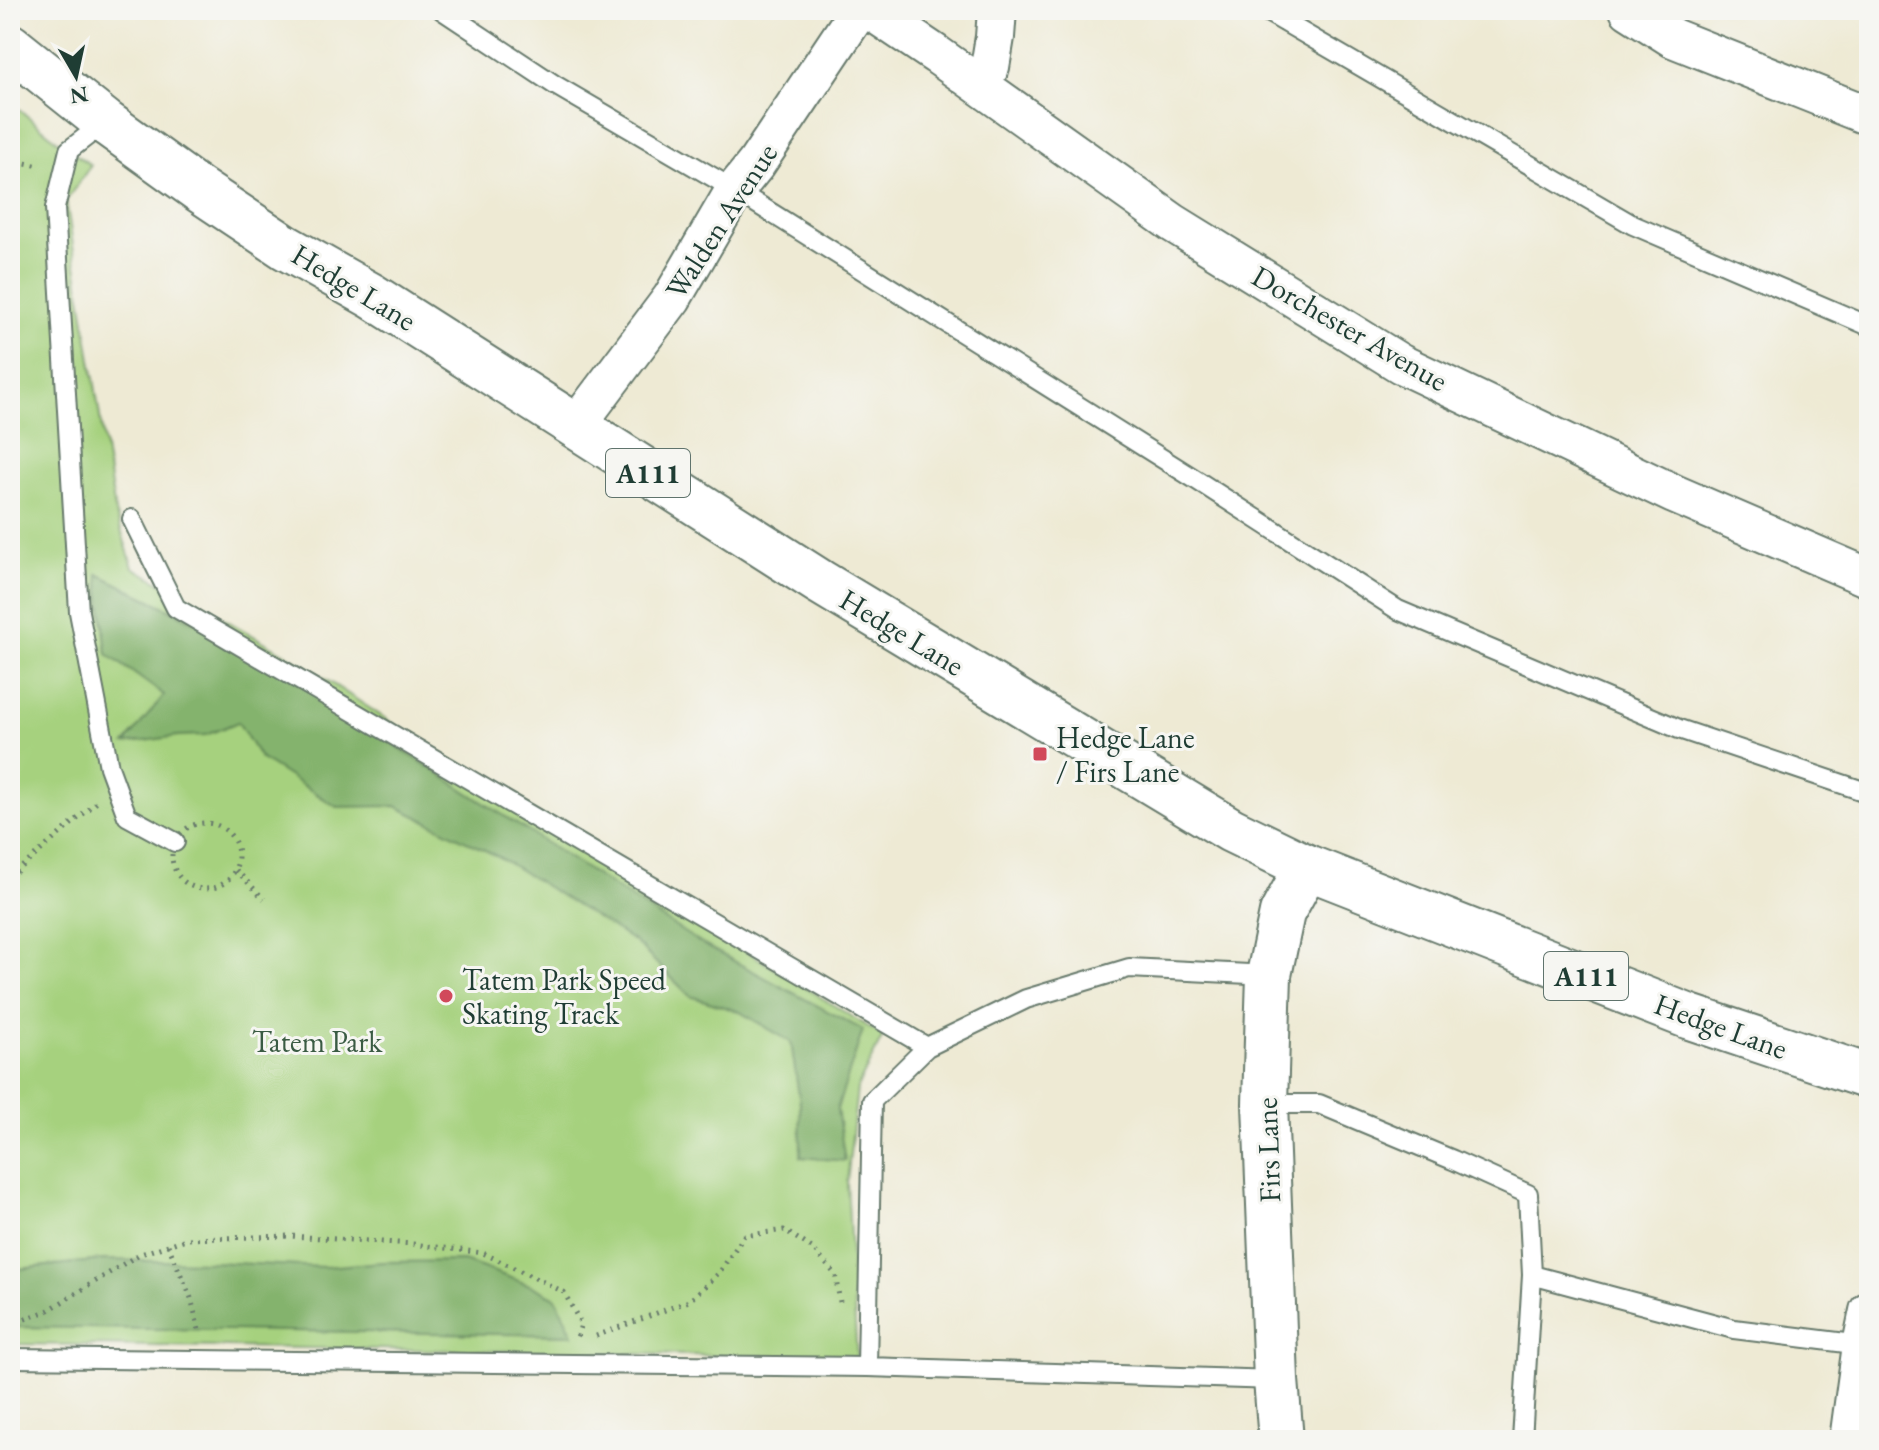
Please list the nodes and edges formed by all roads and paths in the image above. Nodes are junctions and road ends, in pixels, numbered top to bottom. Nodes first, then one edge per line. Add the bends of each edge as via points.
1 (442, 10) edge
2 (859, 10) edge
3 (870, 10) edge
4 (997, 10) edge
5 (1629, 10) edge
6 (1268, 11) edge
7 (10, 46) edge
8 (977, 83) junction
9 (1869, 116) edge
10 (105, 122) junction
11 (735, 190) junction
12 (1869, 326) edge
13 (575, 427) junction
14 (132, 519) dead end
15 (1869, 578) edge
16 (113, 780) junction
17 (1869, 793) edge
18 (175, 842) junction
19 (1307, 867) junction
20 (236, 870) junction
21 (10, 877) edge
22 (264, 899) dead end
23 (1269, 975) junction
24 (927, 1047) junction
25 (1869, 1077) edge
26 (1265, 1104) junction
27 (168, 1245) junction
28 (1532, 1275) junction
29 (840, 1304) dead end
30 (1867, 1320) edge
31 (10, 1325) edge
32 (201, 1338) dead end
33 (10, 1358) edge
34 (867, 1367) junction
35 (1276, 1380) junction
36 (1281, 1440) edge
37 (1522, 1440) edge
38 (1849, 1440) edge

1 - 11 lane via 555,85
2 - 11 street, Walden Avenue
3 - 8 street, Dorchester Avenue
4 - 8 street via 990,67
5 - 9 street via 1673,38
6 - 12 lane via 1633,225
7 - 10 main road, Hedge Lane / A111
8 - 15 street, Dorchester Avenue via 1173,223 1401,364 1674,494
10 - 13 main road, Hedge Lane / A111 via 285,247 372,296
10 - 16 lane via 69,150 55,208 79,612
11 - 13 street, Walden Avenue via 672,298
11 - 17 lane via 1398,610 1679,729
13 - 19 main road, Hedge Lane / A111 via 1231,830
14 - 24 lane via 176,608
16 - 18 lane via 127,816
16 - 21 path via 103,797
18 - 20 path via 198,823 216,824 235,842
18 - 20 path via 177,875 193,888 222,885
19 - 23 main road, Firs Lane via 1282,913
19 - 25 main road, Hedge Lane / A111 via 1690,1017
20 - 22 path
23 - 24 lane via 1129,968 1026,999
23 - 26 main road, Firs Lane
24 - 34 lane via 872,1101
26 - 28 lane via 1319,1104 1528,1194
26 - 35 main road, Firs Lane
27 - 29 path via 186,1239 290,1236 483,1253 564,1292 581,1324 576,1343 689,1301 719,1273 744,1236 784,1230 812,1248 835,1274
27 - 31 path via 138,1255 49,1310
27 - 32 path
28 - 30 lane via 1734,1329
28 - 37 lane
30 - 38 street
33 - 34 lane
34 - 35 lane
35 - 36 main road, Firs Lane

